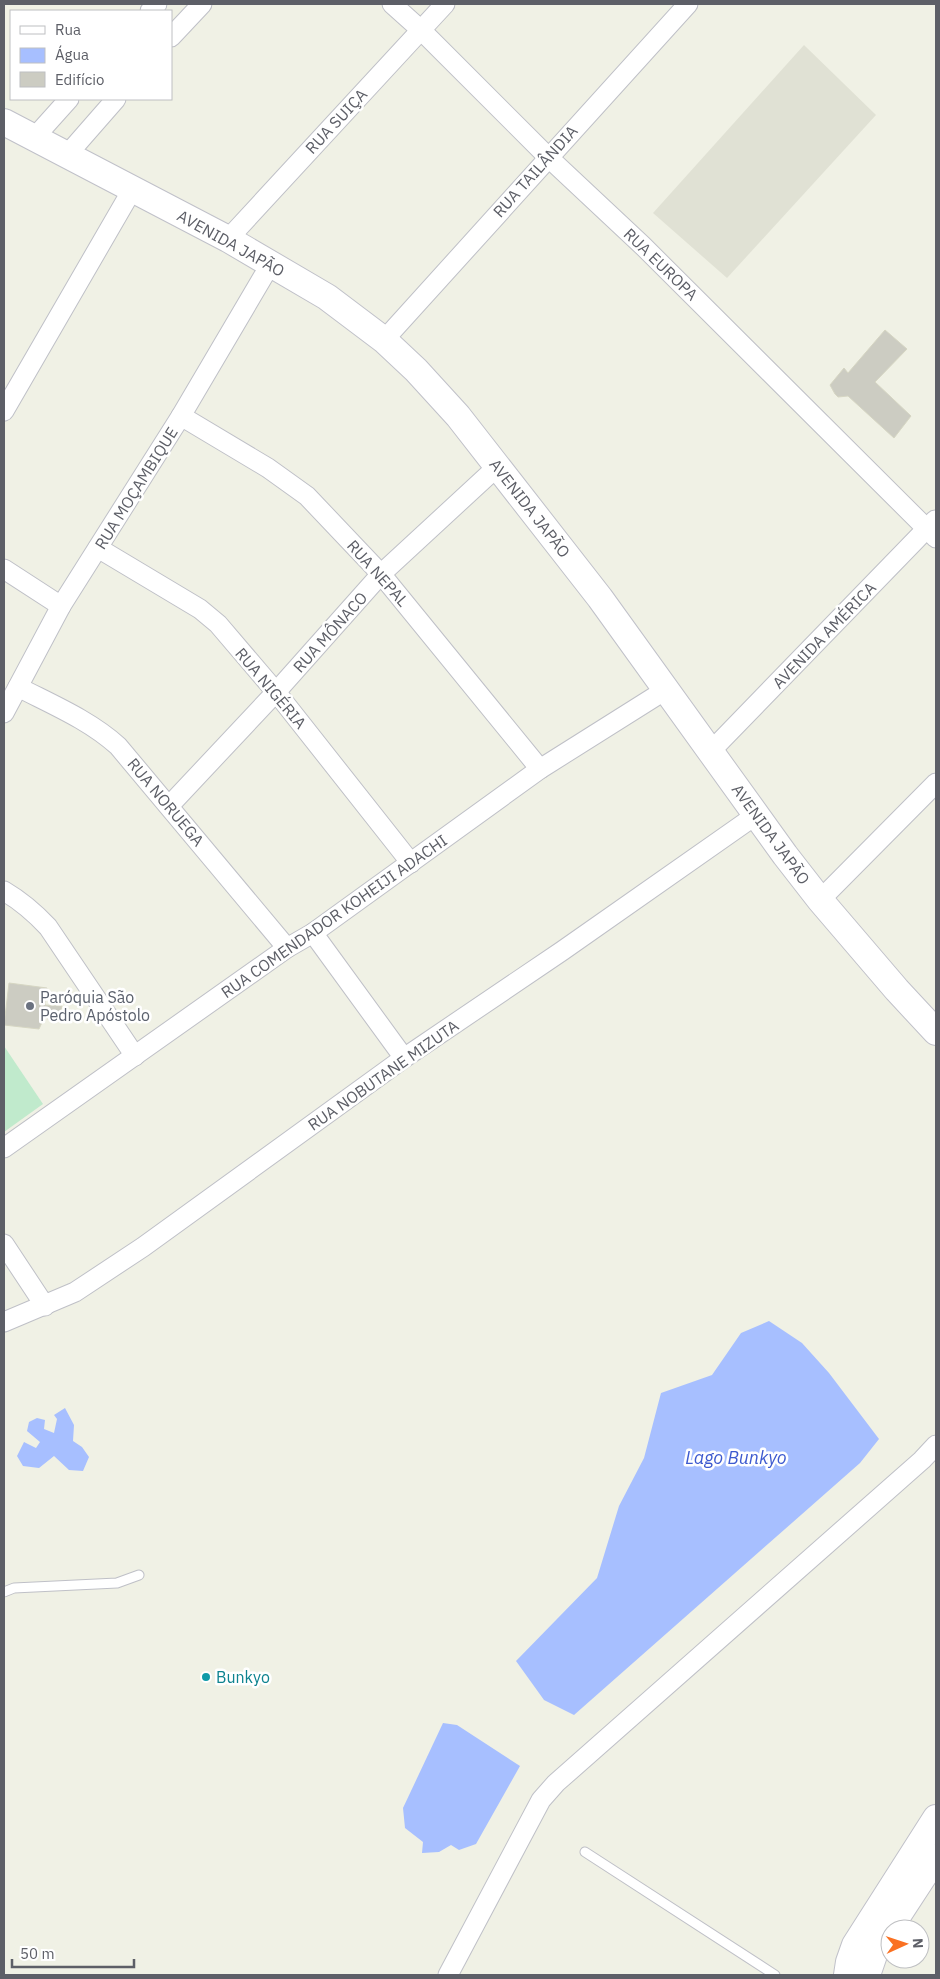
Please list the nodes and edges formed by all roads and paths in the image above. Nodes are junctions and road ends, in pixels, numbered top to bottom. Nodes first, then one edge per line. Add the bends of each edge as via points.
1 (202, 4) edge
2 (392, 4) edge
3 (445, 4) edge
4 (688, 4) edge
5 (421, 30) junction
6 (172, 36) edge
7 (68, 100) edge
8 (115, 100) edge
9 (4, 122) edge
10 (34, 138) junction
11 (67, 155) junction
12 (548, 157) junction
13 (132, 190) junction
14 (228, 239) junction
15 (270, 265) junction
16 (384, 340) junction
17 (4, 411) edge
18 (181, 416) junction
19 (498, 466) junction
20 (933, 528) edge
21 (98, 548) junction
22 (4, 569) edge
23 (381, 574) junction
24 (61, 606) junction
25 (18, 687) junction
26 (667, 689) junction
27 (276, 692) junction
28 (4, 713) edge
29 (711, 751) junction
30 (540, 769) junction
31 (936, 783) edge
32 (169, 806) junction
33 (756, 815) junction
34 (411, 863) junction
35 (4, 891) edge
36 (820, 900) junction
37 (313, 933) junction
38 (287, 948) junction
39 (936, 1032) edge
40 (135, 1056) junction
41 (404, 1058) junction
42 (4, 1148) edge
43 (4, 1244) edge
44 (45, 1306) junction
45 (4, 1322) edge
46 (936, 1445) edge
47 (139, 1575) dead end
48 (4, 1592) edge
49 (936, 1818) edge
50 (585, 1852) dead end
51 (936, 1856) edge
52 (448, 1975) edge
53 (775, 1975) edge
54 (847, 1975) edge
55 (867, 1975) edge

1 - 6 street
2 - 5 street, RUA EUROPA
3 - 5 street, RUA SUIÇA
4 - 12 street, RUA TAILÂNDIA
5 - 12 street, RUA EUROPA
5 - 14 street, RUA SUIÇA
7 - 10 street
8 - 11 street
9 - 10 main road, AVENIDA JAPÃO
10 - 11 main road, AVENIDA JAPÃO
11 - 13 main road, AVENIDA JAPÃO
12 - 16 street, RUA TAILÂNDIA
12 - 20 street, RUA EUROPA
13 - 14 main road, AVENIDA JAPÃO
13 - 17 street
14 - 15 main road, AVENIDA JAPÃO
15 - 16 main road, AVENIDA JAPÃO via 327,297
15 - 18 street, RUA MOÇAMBIQUE
16 - 19 main road, AVENIDA JAPÃO via 438,393
18 - 21 street, RUA MOÇAMBIQUE
18 - 23 street, RUA NEPAL via 308,496
19 - 23 street, RUA MÔNACO
19 - 26 main road, AVENIDA JAPÃO
20 - 29 street, AVENIDA AMÉRICA
21 - 24 street, RUA MOÇAMBIQUE
21 - 27 street, RUA NIGÉRIA via 200,609 218,624
22 - 24 street
23 - 27 street, RUA MÔNACO
23 - 30 street, RUA NEPAL
24 - 25 street, RUA MOÇAMBIQUE
25 - 28 street, RUA MOÇAMBIQUE
25 - 32 street, RUA NORUEGA via 104,733
26 - 29 main road, AVENIDA JAPÃO
26 - 30 street, RUA COMENDADOR KOHEIJI ADACHI
27 - 32 street, RUA MÔNACO
27 - 34 street, RUA NIGÉRIA
29 - 33 main road, AVENIDA JAPÃO
30 - 34 street, RUA COMENDADOR KOHEIJI ADACHI
31 - 36 street
32 - 38 street, RUA NORUEGA
33 - 36 main road, AVENIDA JAPÃO
33 - 41 street, RUA NOBUTANE MIZUTA
34 - 37 street, RUA COMENDADOR KOHEIJI ADACHI
35 - 40 street via 20,900 48,927
36 - 39 main road, AVENIDA JAPÃO
37 - 38 street, RUA COMENDADOR KOHEIJI ADACHI
37 - 41 street
38 - 40 street, RUA COMENDADOR KOHEIJI ADACHI
40 - 42 street, RUA COMENDADOR KOHEIJI ADACHI
41 - 44 street, RUA NOBUTANE MIZUTA via 143,1247 75,1292
43 - 44 street
44 - 45 street, RUA NOBUTANE MIZUTA
46 - 52 street via 556,1783 542,1800
47 - 48 lane via 117,1583 14,1588
49 - 54 main road via 855,1945
50 - 53 lane
51 - 55 main road via 876,1949

